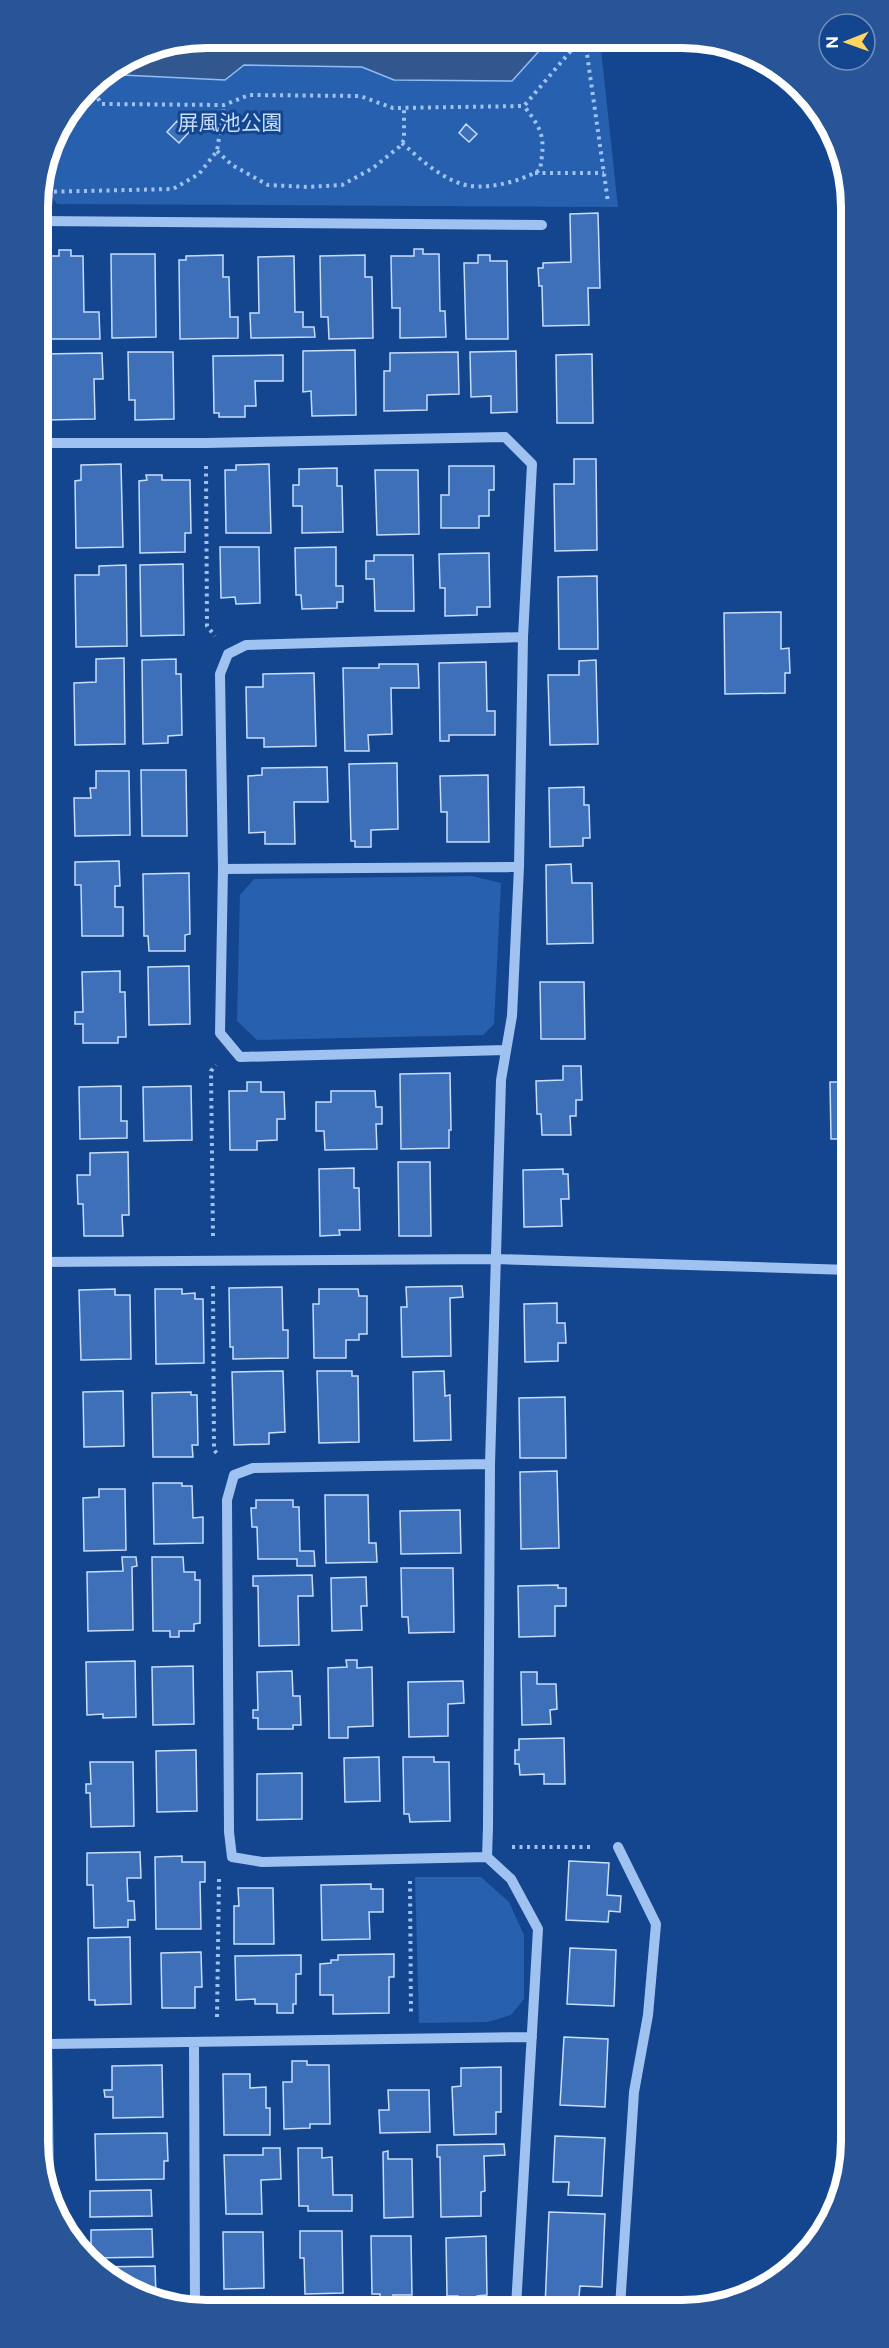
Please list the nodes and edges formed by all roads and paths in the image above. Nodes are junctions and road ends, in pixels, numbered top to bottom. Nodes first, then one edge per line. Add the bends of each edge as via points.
1 (576, 48) edge
2 (584, 48) edge
3 (95, 93) edge
4 (224, 105) junction
5 (524, 106) junction
6 (404, 107) junction
7 (402, 143) junction
8 (217, 151) junction
9 (534, 173) junction
10 (604, 173) junction
11 (48, 192) edge
12 (608, 202) dead end
13 (48, 221) edge
14 (542, 225) dead end
15 (48, 443) edge
16 (206, 443) junction
17 (523, 637) junction
18 (228, 654) junction
19 (519, 867) junction
20 (223, 869) junction
21 (230, 1045) junction
22 (505, 1050) junction
23 (496, 1259) junction
24 (213, 1261) junction
25 (48, 1262) edge
26 (841, 1270) edge
27 (490, 1464) junction
28 (234, 1475) junction
29 (618, 1847) joint
30 (232, 1857) junction
31 (487, 1857) junction
32 (410, 1860) junction
33 (532, 2037) junction
34 (411, 2038) junction
35 (194, 2042) junction
36 (218, 2042) junction
37 (48, 2044) joint
38 (49, 2157) edge
39 (195, 2299) edge
40 (516, 2300) edge
41 (620, 2300) edge

1 - 5 path
2 - 10 path
3 - 4 path via 101,104
4 - 6 path via 249,94 360,96 393,108
4 - 8 path
5 - 6 path
5 - 9 path via 537,123 544,145 540,170
6 - 7 path
7 - 8 path via 373,168 342,185 307,187 268,185 232,165
7 - 9 path via 430,167 460,184 496,186
8 - 11 path via 198,174 173,189
9 - 10 path
10 - 12 path
13 - 14 street
15 - 16 street
16 - 17 street via 505,437 532,464
16 - 18 path via 207,626
17 - 18 street via 246,645
17 - 19 street
18 - 20 street via 220,674
19 - 20 street
19 - 22 street via 512,1016
20 - 21 street via 220,1033
21 - 22 street via 240,1057
21 - 24 path via 211,1071
22 - 23 street
23 - 24 street
23 - 26 street
23 - 27 street
24 - 25 street
24 - 28 path via 214,1450
27 - 28 street via 252,1468
27 - 31 street
28 - 30 street via 227,1500
29 - 31 path via 507,1847
29 - 41 street via 656,1924 648,2015 634,2092
30 - 32 street via 262,1862
30 - 36 path via 218,1879
31 - 32 street
31 - 33 street via 511,1879 538,1929
32 - 34 path
33 - 34 street
33 - 40 street
34 - 36 street
35 - 36 street
35 - 37 street
35 - 39 street
37 - 38 street

